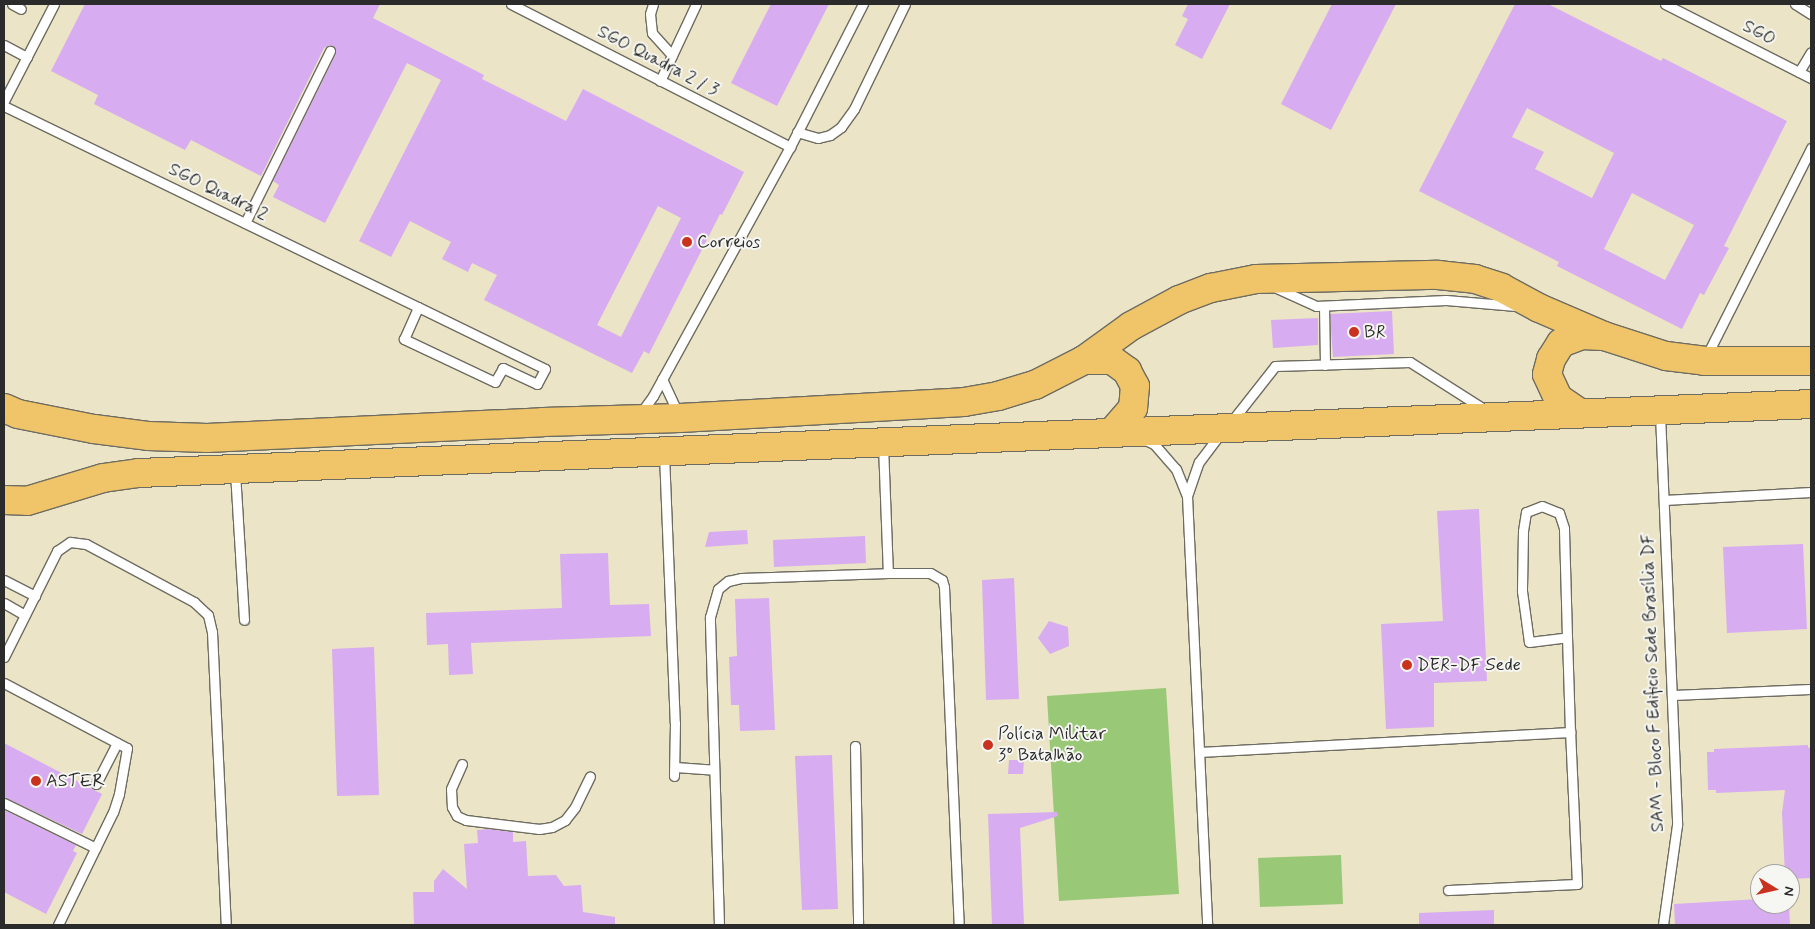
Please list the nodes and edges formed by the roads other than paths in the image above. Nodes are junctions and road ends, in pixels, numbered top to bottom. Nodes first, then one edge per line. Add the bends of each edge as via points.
1 (12, 4) edge
2 (54, 4) edge
3 (511, 4) edge
4 (653, 4) edge
5 (696, 4) edge
6 (863, 4) edge
7 (906, 4) edge
8 (1665, 4) edge
9 (1796, 4) edge
10 (21, 9) dead end
11 (1811, 14) edge
12 (4, 45) edge
13 (330, 51) dead end
14 (1811, 52) edge
15 (672, 55) junction
16 (27, 57) junction
17 (1799, 72) junction
18 (1811, 78) edge
19 (660, 80) junction
20 (4, 101) edge
21 (4, 106) edge
22 (797, 132) junction
23 (790, 147) junction
24 (1811, 148) edge
25 (245, 223) junction
26 (1256, 279) junction
27 (418, 306) junction
28 (1324, 306) junction
29 (1539, 308) junction
30 (1604, 336) junction
31 (1084, 360) junction
32 (1704, 361) junction
33 (1811, 361) edge
34 (1325, 365) junction
35 (662, 379) junction
36 (1811, 404) edge
37 (1660, 410) junction
38 (9, 412) edge
39 (1580, 413) junction
40 (1496, 417) junction
41 (636, 418) junction
42 (680, 418) junction
43 (1225, 428) junction
44 (1119, 432) junction
45 (882, 442) junction
46 (664, 451) junction
47 (235, 470) junction
48 (1811, 492) edge
49 (1187, 496) junction
50 (4, 500) edge
51 (1664, 500) junction
52 (888, 573) junction
53 (4, 580) edge
54 (35, 596) junction
55 (4, 604) edge
56 (25, 615) junction
57 (244, 620) dead end
58 (1568, 637) junction
59 (4, 657) edge
60 (4, 683) edge
61 (1811, 689) edge
62 (1672, 694) junction
63 (1570, 732) junction
64 (118, 744) junction
65 (855, 746) dead end
66 (1199, 752) junction
67 (462, 764) dead end
68 (714, 770) junction
69 (590, 776) dead end
70 (96, 784) dead end
71 (4, 803) edge
72 (96, 848) junction
73 (1448, 890) dead end
74 (58, 925) edge
75 (226, 925) edge
76 (719, 925) edge
77 (858, 925) edge
78 (959, 925) edge
79 (1207, 925) edge
80 (1664, 925) edge

1 - 10 lane
2 - 16 lane
3 - 19 lane, SGO Quadra 2 / 3
4 - 15 lane via 650,14 652,33
5 - 15 lane
6 - 22 lane
7 - 22 lane via 854,108 841,127 830,136 818,138
8 - 17 lane, SGO
9 - 11 lane
12 - 16 lane
13 - 25 lane
14 - 17 lane
15 - 19 lane
16 - 20 lane
17 - 18 lane, SGO
19 - 23 lane, SGO Quadra 2 / 3
21 - 25 lane, SGO Quadra 2
22 - 23 lane
23 - 35 lane
24 - 32 lane
25 - 27 lane, SGO Quadra 2
26 - 28 lane via 1316,306
26 - 29 main road via 1438,274 1475,279 1502,288
26 - 31 main road via 1211,288 1178,300 1132,326
27 - 27 lane, SGO Quadra 2 via 545,369 537,384 503,368 495,382 404,339
28 - 29 lane via 1446,300
28 - 34 lane
29 - 30 main road
30 - 32 main road via 1666,356
30 - 39 main road via 1582,335 1562,344 1551,358 1547,374 1558,398
31 - 42 main road via 1035,385 964,402
31 - 44 main road via 1112,360 1127,371 1135,386 1133,408
32 - 33 main road
34 - 40 lane via 1410,362
34 - 43 lane via 1275,366
35 - 41 lane
35 - 42 lane
36 - 37 main road
37 - 39 main road
37 - 51 lane, SAM - Bloco F Edificio Sede Brasília DF
38 - 41 main road via 94,429 148,436 207,438
39 - 40 main road
40 - 43 main road
41 - 42 main road
43 - 44 main road
43 - 49 lane via 1199,462
44 - 45 main road
44 - 49 lane via 1154,444 1176,469
45 - 46 main road
45 - 52 lane
46 - 47 main road
46 - 68 lane via 675,771
47 - 50 main road via 139,473 103,478 27,501
47 - 57 lane
48 - 51 lane
49 - 66 lane
51 - 62 lane, SAM - Bloco F Edificio Sede Brasília DF
52 - 68 lane via 741,578 728,581 718,589 710,617
52 - 78 lane via 930,573 942,580 944,586
53 - 54 lane
54 - 56 lane
54 - 75 lane via 57,551 70,542 78,542 194,602 208,615 212,632
55 - 56 lane
56 - 59 lane
58 - 58 lane via 1564,528 1558,513 1542,506 1526,512 1523,531 1522,591 1529,642
58 - 63 lane
60 - 64 lane
61 - 62 lane
62 - 80 lane, SAM - Bloco F Edificio Sede Brasília DF via 1677,825
63 - 66 lane
63 - 73 lane via 1577,884
64 - 70 lane
64 - 72 lane via 127,748 119,794
65 - 77 lane
66 - 79 lane
67 - 69 lane via 451,788 452,807 457,816 466,820 538,829 552,827 565,820
68 - 76 lane
71 - 72 lane
72 - 74 lane

